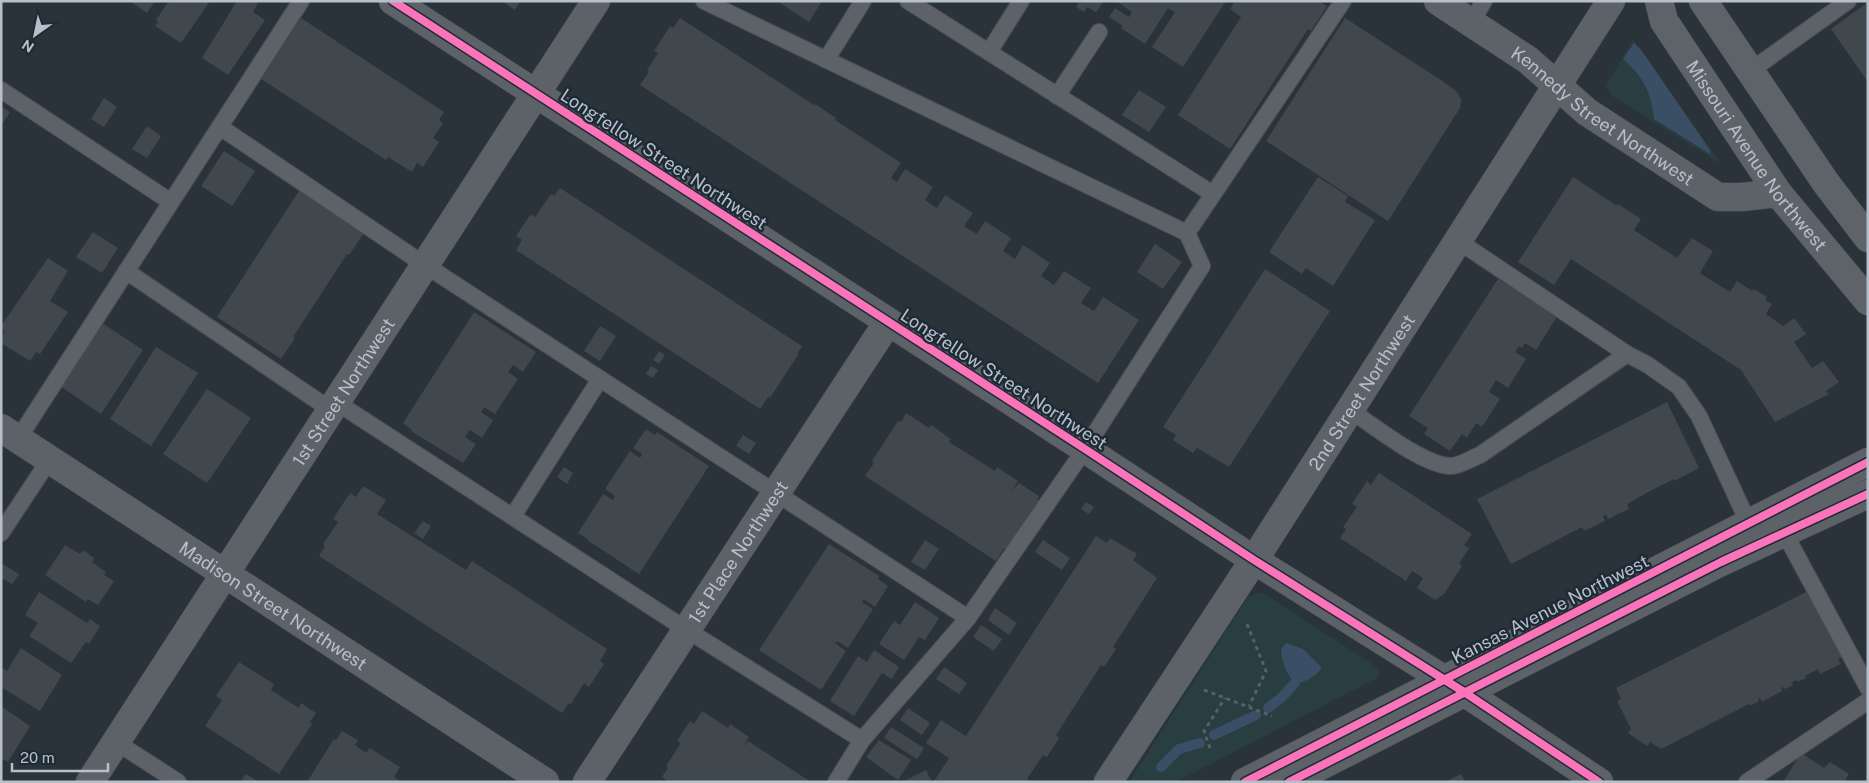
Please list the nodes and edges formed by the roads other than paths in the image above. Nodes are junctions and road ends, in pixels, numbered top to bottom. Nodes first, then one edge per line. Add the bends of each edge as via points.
1 (301, 1) edge
2 (393, 1) edge
3 (596, 1) edge
4 (704, 1) edge
5 (863, 1) edge
6 (908, 1) edge
7 (1021, 1) edge
8 (1344, 1) edge
9 (1438, 1) edge
10 (1611, 1) edge
11 (1659, 1) edge
12 (1703, 1) edge
13 (1848, 1) edge
14 (1478, 12) edge
15 (1099, 32) dead end
16 (989, 52) junction
17 (826, 60) junction
18 (1750, 71) junction
19 (1556, 85) junction
20 (1, 90) edge
21 (536, 94) junction
22 (1057, 96) junction
23 (220, 127) junction
24 (1778, 193) junction
25 (1213, 194) junction
26 (171, 202) junction
27 (1863, 224) edge
28 (1187, 233) junction
29 (1458, 241) junction
30 (425, 265) junction
31 (126, 271) junction
32 (1868, 301) edge
33 (888, 322) junction
34 (1627, 354) junction
35 (600, 379) junction
36 (333, 406) junction
37 (1350, 410) junction
38 (10, 433) edge
39 (1085, 449) junction
40 (50, 459) junction
41 (1868, 462) edge
42 (776, 493) junction
43 (1868, 494) edge
44 (513, 516) junction
45 (1749, 524) junction
46 (1784, 532) junction
47 (1, 533) edge
48 (1254, 560) junction
49 (225, 573) junction
50 (968, 618) junction
51 (687, 630) junction
52 (1454, 686) junction
53 (1868, 688) edge
54 (1868, 701) edge
55 (862, 740) junction
56 (116, 742) junction
57 (1585, 778) edge
58 (90, 782) edge
59 (178, 782) edge
60 (545, 782) edge
61 (587, 782) edge
62 (836, 782) edge
63 (1108, 782) edge
64 (1245, 782) edge
65 (1289, 782) edge
66 (1747, 782) edge

1 - 23 lane
2 - 21 street, Longfellow Street Northwest
3 - 21 street, 1st Street Northwest
4 - 17 lane
5 - 17 lane
6 - 16 lane
7 - 16 lane
8 - 25 lane
9 - 14 street, Kennedy Street Northwest
10 - 19 street, 2nd Street Northwest
11 - 24 main road, Missouri Avenue Northwest via 1664,21
12 - 18 main road
13 - 18 lane
14 - 19 street, Kennedy Street Northwest
15 - 22 lane
16 - 22 lane
17 - 28 lane
18 - 27 main road
19 - 24 street, Kennedy Street Northwest via 1587,112 1718,197
19 - 29 street, 2nd Street Northwest
20 - 26 lane
21 - 30 street, 1st Street Northwest
21 - 33 street, Longfellow Street Northwest
22 - 25 lane
23 - 26 lane
23 - 30 lane
24 - 32 main road, Missouri Avenue Northwest
25 - 28 lane
26 - 31 lane
28 - 39 lane via 1202,266
29 - 34 lane
29 - 37 street, 2nd Street Northwest
30 - 35 lane
30 - 36 street, 1st Street Northwest
31 - 36 lane
31 - 38 lane
33 - 39 street, Longfellow Street Northwest
33 - 42 street, 1st Place Northwest
34 - 37 lane via 1480,455 1453,466 1436,464 1417,454
34 - 45 lane via 1680,387 1699,416
35 - 42 lane
35 - 44 lane
36 - 44 lane
36 - 49 street, 1st Street Northwest
37 - 48 street, 2nd Street Northwest
38 - 40 street, Madison Street Northwest
39 - 48 street, Longfellow Street Northwest
39 - 50 lane
40 - 47 lane
40 - 49 street, Madison Street Northwest
41 - 45 street, Kansas Avenue Northwest
42 - 50 lane
42 - 51 street, 1st Place Northwest
43 - 46 street, Kansas Avenue Northwest
44 - 51 lane
45 - 52 street, Kansas Avenue Northwest
46 - 52 street, Kansas Avenue Northwest
46 - 53 lane
48 - 52 street, Longfellow Street Northwest
48 - 63 street, 2nd Street Northwest
49 - 56 street, 1st Street Northwest
49 - 60 street, Madison Street Northwest
50 - 55 lane
51 - 55 lane
51 - 61 street, 1st Place Northwest
52 - 57 street, Longfellow Street Northwest
52 - 64 street, Kansas Avenue Northwest
52 - 65 street, Kansas Avenue Northwest
54 - 66 lane
55 - 62 lane
56 - 58 street, 1st Street Northwest
56 - 59 lane

